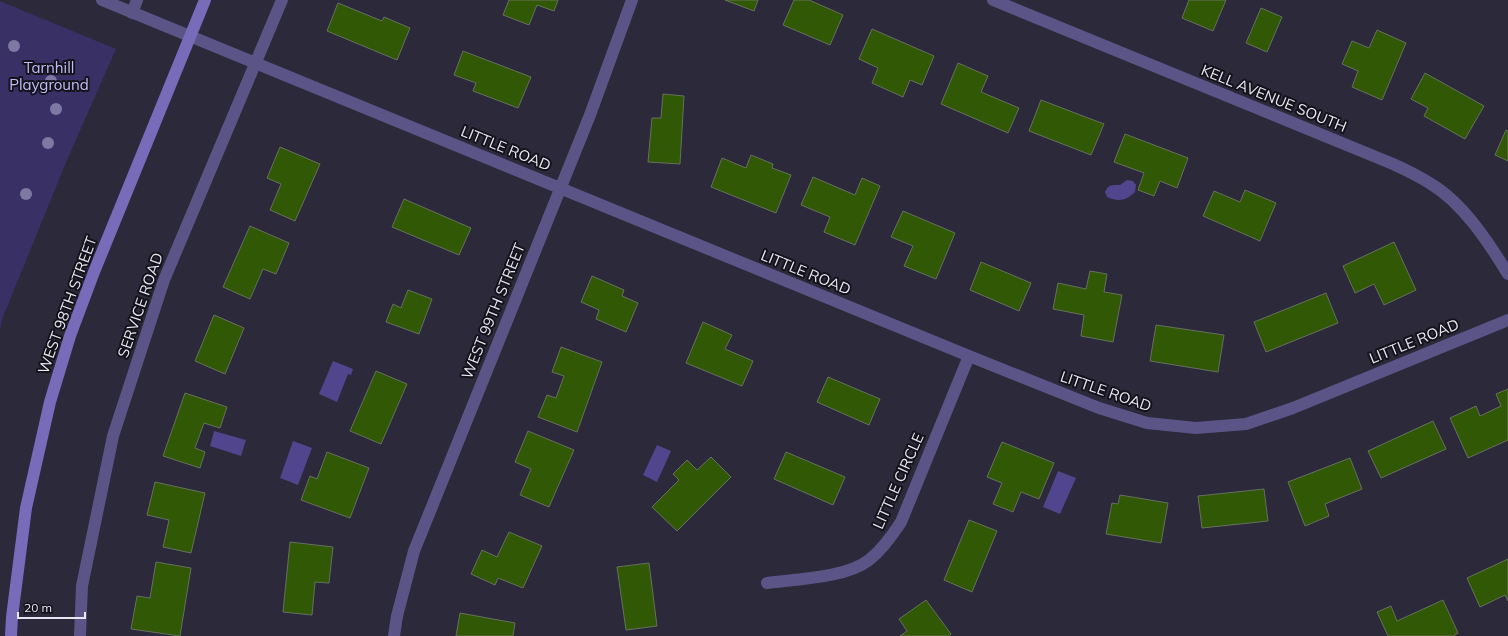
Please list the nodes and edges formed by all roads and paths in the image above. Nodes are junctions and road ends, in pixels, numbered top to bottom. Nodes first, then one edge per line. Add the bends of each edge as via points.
1 (102, 0) edge
2 (137, 0) edge
3 (205, 0) edge
4 (282, 0) edge
5 (632, 0) edge
6 (993, 0) edge
7 (132, 12) junction
8 (190, 36) junction
9 (256, 64) junction
10 (560, 188) junction
11 (1508, 274) edge
12 (1508, 320) edge
13 (969, 356) junction
14 (767, 583) dead end
15 (11, 636) edge
16 (80, 636) edge
17 (394, 636) edge

1 - 7 street, LITTLE ROAD
2 - 7 street
3 - 8 street, WEST 98TH STREET
4 - 9 street, SERVICE ROAD
5 - 10 street, WEST 99TH STREET
6 - 11 street, KELL AVENUE SOUTH via 1393,164 1432,184 1465,213
7 - 8 street, LITTLE ROAD
8 - 9 street, LITTLE ROAD
8 - 15 street, WEST 98TH STREET via 94,272 70,336 50,402 26,508
9 - 10 street, LITTLE ROAD
9 - 16 street, SERVICE ROAD via 164,280 113,436 82,586
10 - 13 street, LITTLE ROAD
10 - 17 street, WEST 99TH STREET via 414,551
12 - 13 street, LITTLE ROAD via 1293,408 1246,424 1196,428 1147,423 1099,408
13 - 14 street, LITTLE CIRCLE via 901,522 888,542 868,561 846,571

